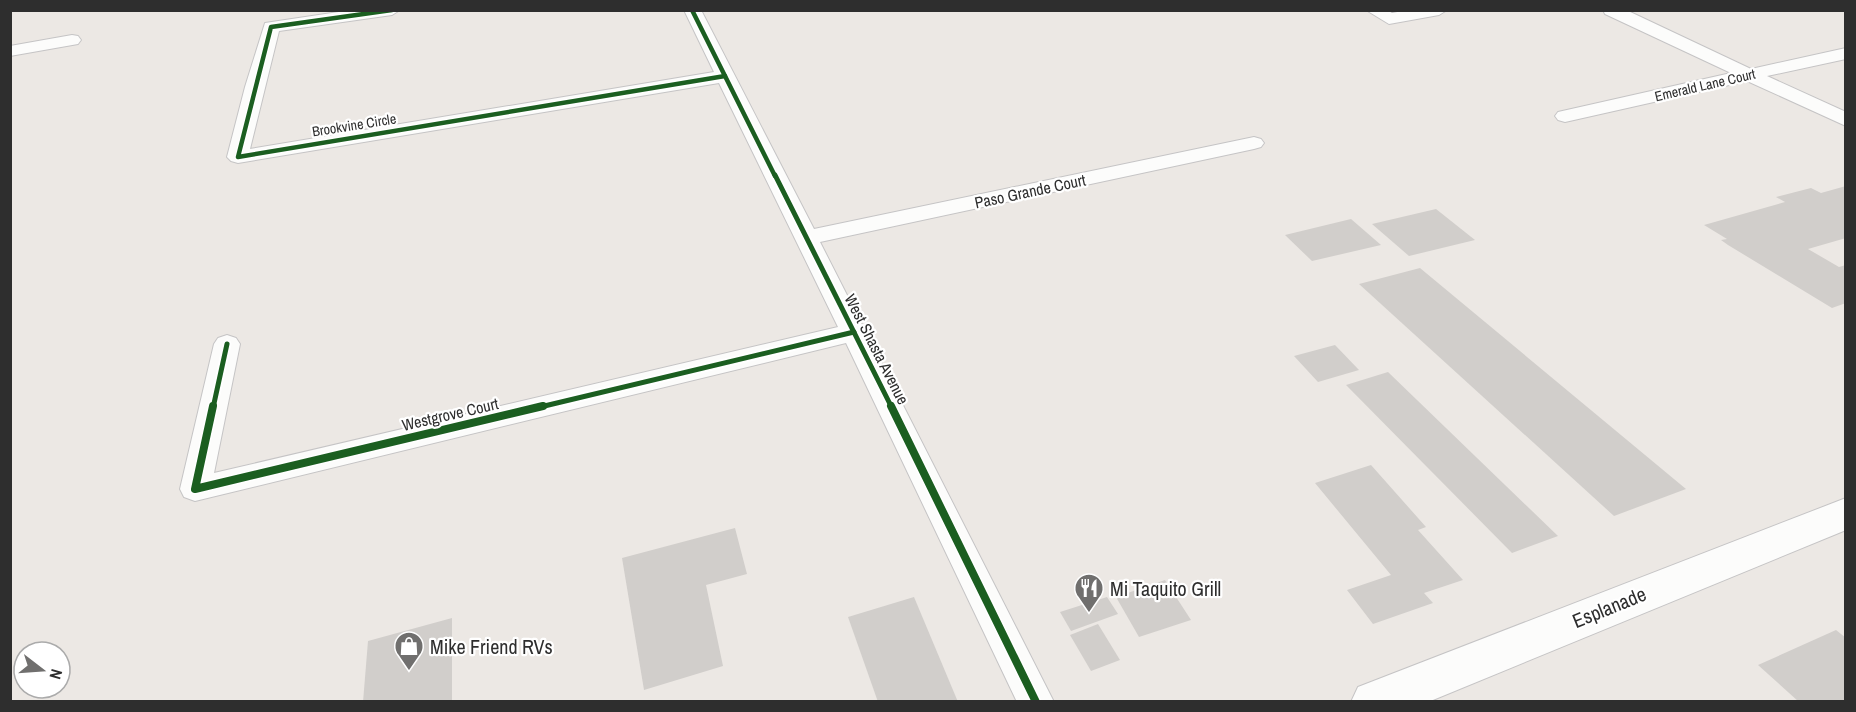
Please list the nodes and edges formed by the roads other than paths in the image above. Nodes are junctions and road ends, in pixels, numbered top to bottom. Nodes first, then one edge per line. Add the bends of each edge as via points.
1 (392, 10) edge
2 (692, 10) edge
3 (1374, 10) edge
4 (1439, 10) edge
5 (1611, 10) edge
6 (72, 40) dead end
7 (10, 51) edge
8 (1845, 54) edge
9 (1750, 75) junction
10 (725, 76) junction
11 (1565, 117) dead end
12 (1845, 120) edge
13 (1254, 143) dead end
14 (806, 238) junction
15 (854, 332) junction
16 (227, 344) dead end
17 (1845, 513) edge
18 (1036, 702) edge
19 (1374, 702) edge

1 - 10 street, Brookvine Circle via 271,27 238,157
2 - 10 street, West Shasta Avenue
3 - 4 street via 1389,20
5 - 9 street
6 - 7 street
8 - 9 street, Emerald Lane Court
9 - 11 street, Emerald Lane Court
9 - 12 street
10 - 14 street, West Shasta Avenue
13 - 14 street, Paso Grande Court
14 - 15 street, West Shasta Avenue
15 - 16 street, Westgrove Court via 195,489
15 - 18 street, West Shasta Avenue
17 - 19 main road, Esplanade

